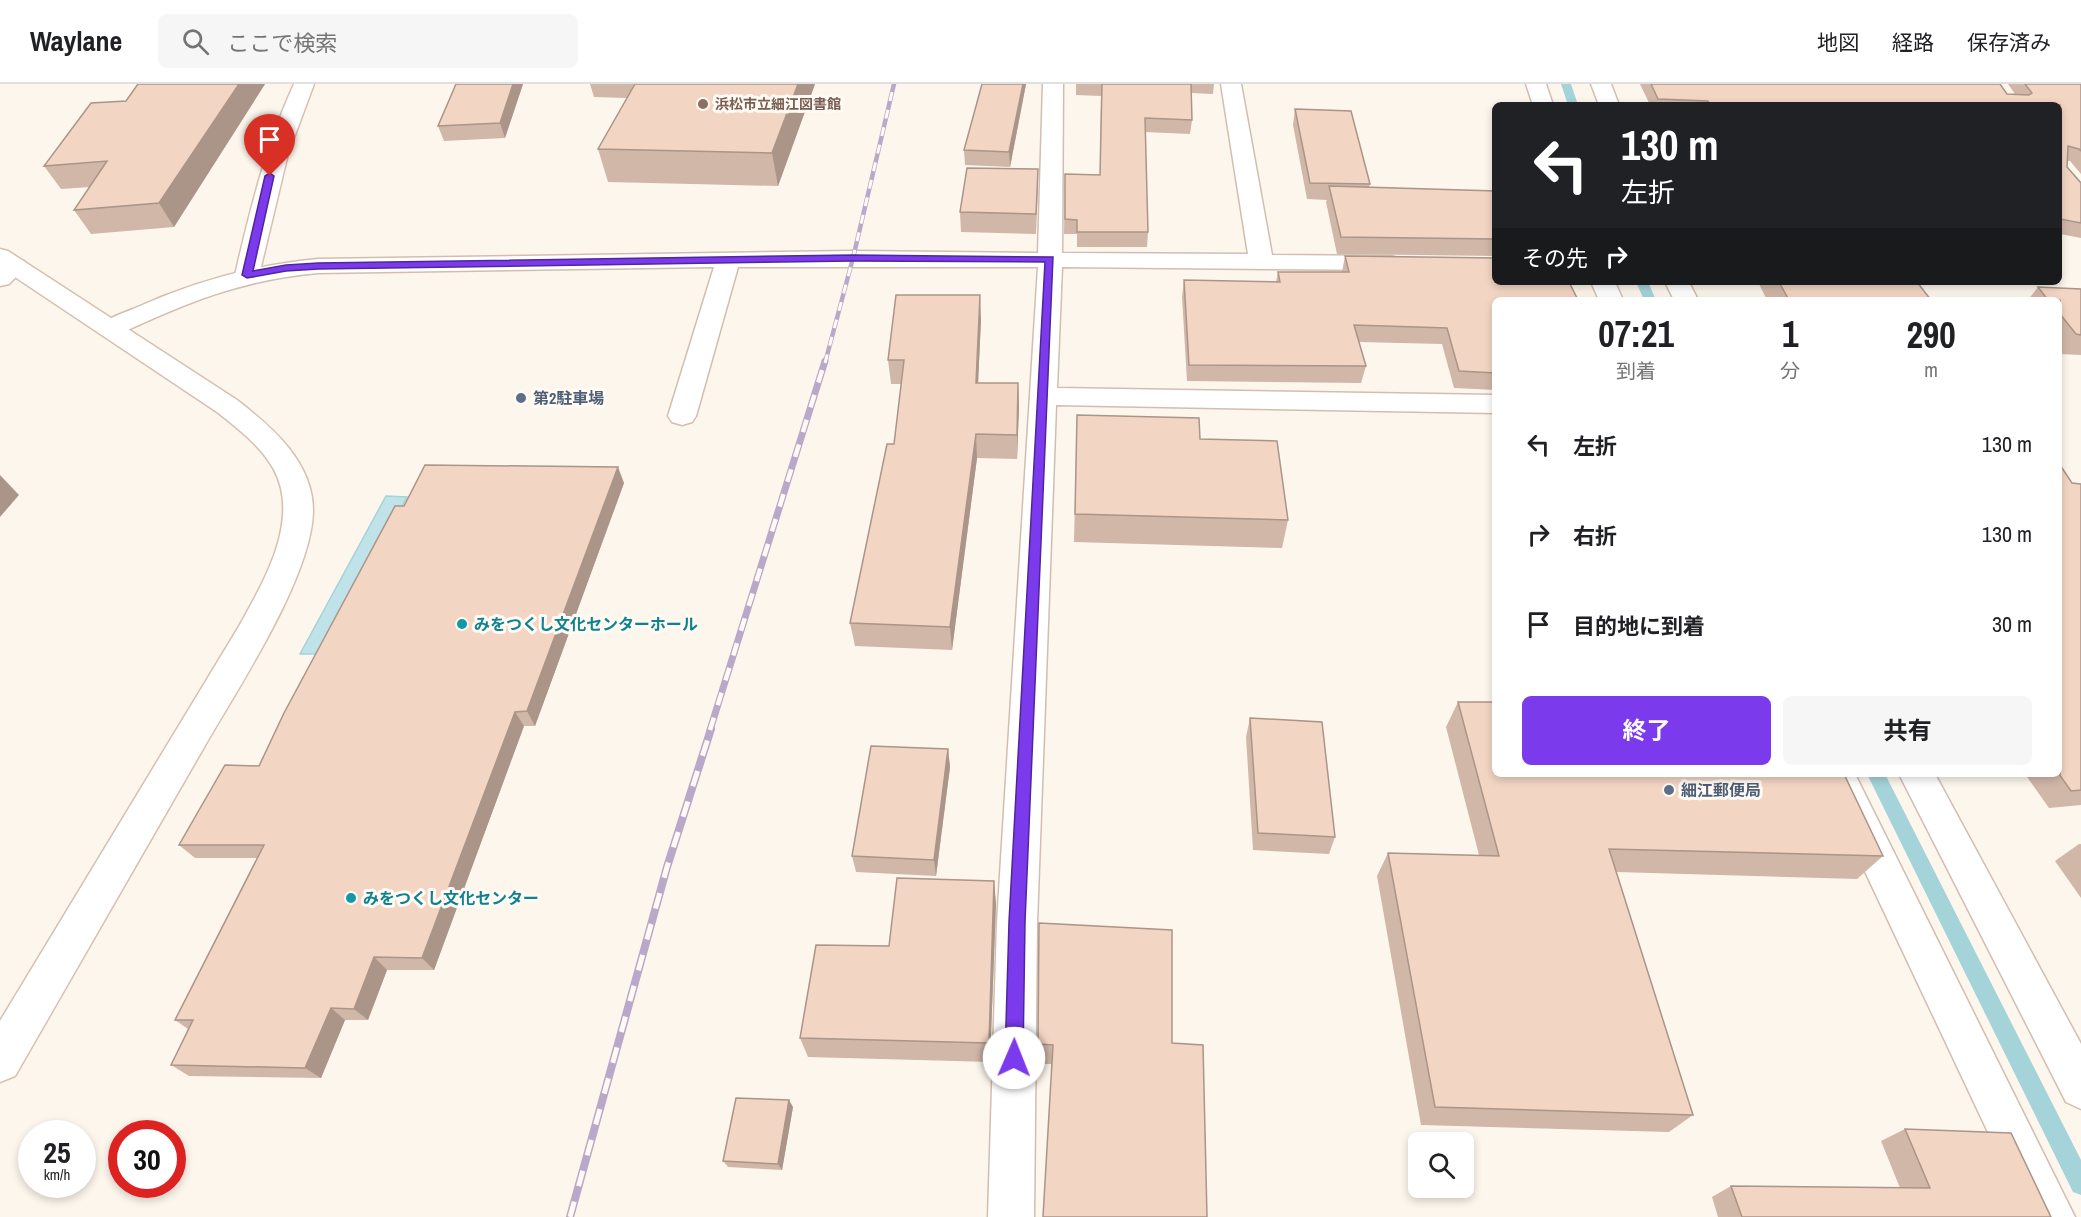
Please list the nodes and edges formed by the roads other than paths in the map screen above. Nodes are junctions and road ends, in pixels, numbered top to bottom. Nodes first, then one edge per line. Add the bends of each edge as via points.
1 (304, 84) edge
2 (1053, 84) edge
3 (1231, 84) edge
4 (1536, 84) edge
5 (1601, 84) edge
6 (1542, 102) edge
7 (1607, 102) edge
8 (1050, 259) junction
9 (728, 260) junction
10 (1261, 261) junction
11 (1413, 264) edge
12 (5, 267) edge
13 (247, 275) junction
14 (110, 329) junction
15 (1043, 396) junction
16 (1492, 404) edge
17 (682, 416) dead end
18 (1838, 777) edge
19 (1919, 777) edge
20 (0, 1061) edge
21 (2081, 1087) edge
22 (1011, 1217) edge
23 (2052, 1217) edge

1 - 13 street via 270,176
2 - 8 street
3 - 10 street
4 - 6 street
5 - 7 street
8 - 9 street
8 - 10 street
8 - 15 street
9 - 13 street via 318,266
9 - 17 street
10 - 11 street
12 - 14 street
13 - 14 street via 184,294
14 - 20 street via 226,406 262,436 290,473 299,515 282,571 255,628
15 - 16 street
15 - 22 street via 1017,922
18 - 23 street
19 - 21 street

